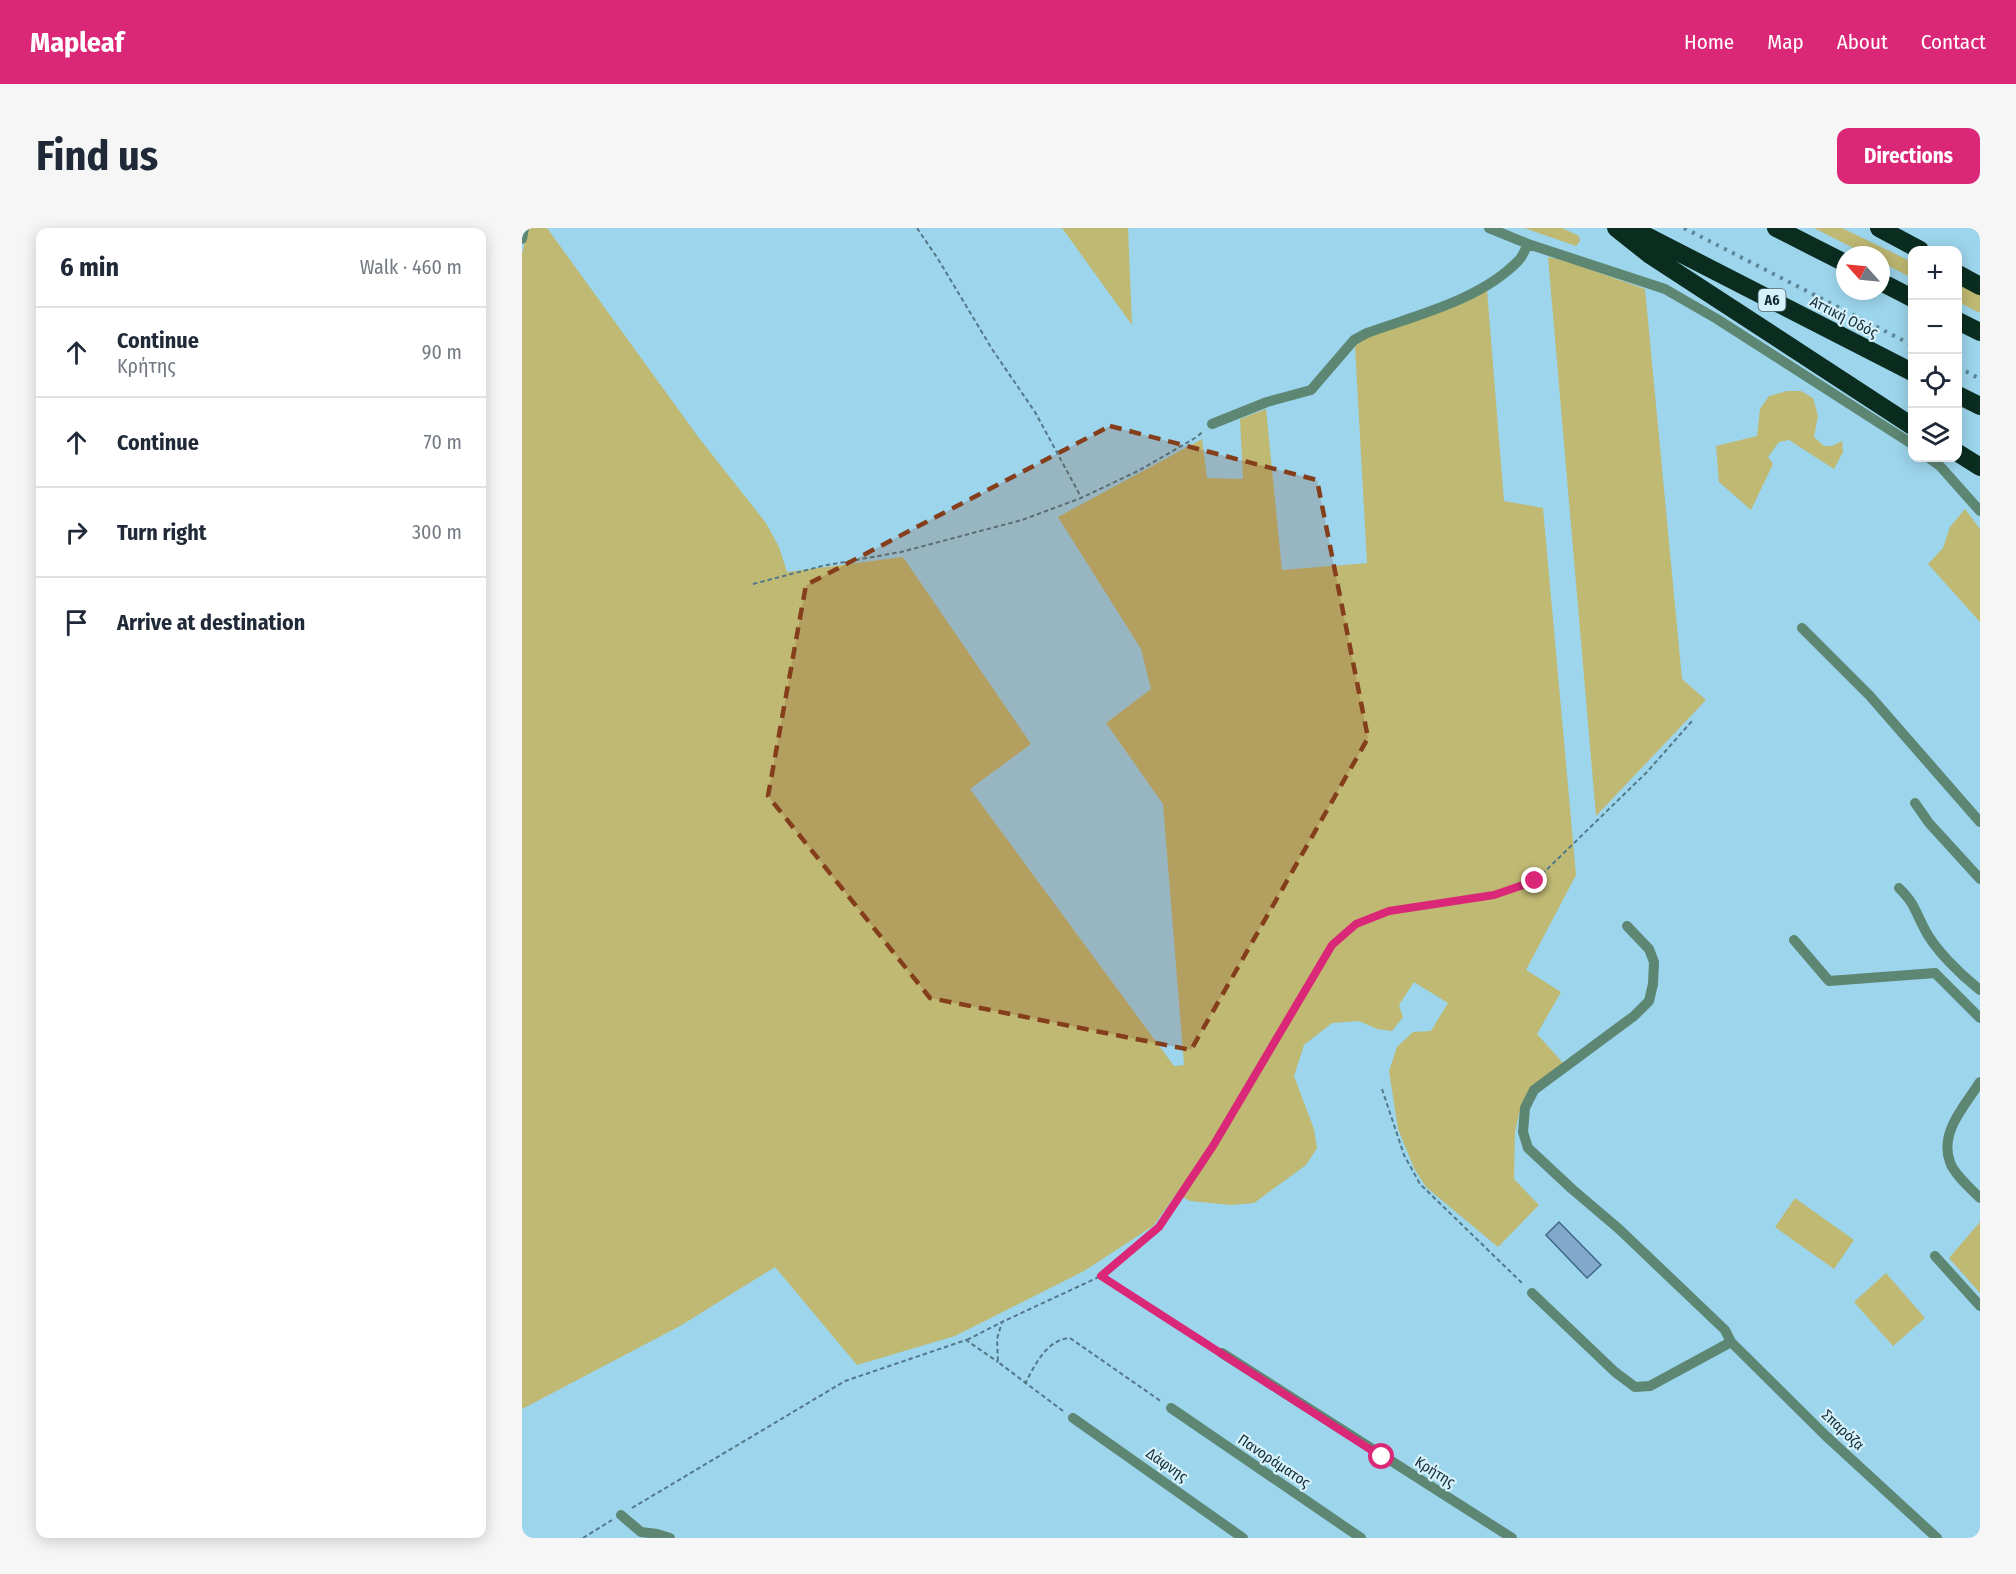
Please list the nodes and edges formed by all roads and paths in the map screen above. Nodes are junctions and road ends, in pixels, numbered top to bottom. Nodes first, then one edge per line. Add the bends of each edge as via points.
1 (524, 228) edge
2 (917, 228) edge
3 (1489, 228) edge
4 (1616, 228) edge
5 (1632, 228) edge
6 (1776, 228) edge
7 (1880, 228) edge
8 (522, 239) edge
9 (1528, 244) junction
10 (1913, 246) edge
11 (1836, 259) edge
12 (1962, 276) edge
13 (1980, 286) edge
14 (1890, 287) edge
15 (1908, 296) edge
16 (1962, 323) edge
17 (1980, 333) edge
18 (1908, 370) edge
19 (1962, 397) edge
20 (1980, 406) edge
21 (1908, 423) edge
22 (1212, 424) joint
23 (1908, 441) edge
24 (1962, 456) edge
25 (1934, 462) edge
26 (1980, 467) edge
27 (1081, 498) junction
28 (1980, 511) edge
29 (753, 584) dead end
30 (1802, 628) dead end
31 (1692, 721) dead end
32 (1915, 803) dead end
33 (1980, 822) edge
34 (1980, 879) edge
35 (1899, 888) dead end
36 (1627, 927) dead end
37 (1794, 940) dead end
38 (1980, 990) edge
39 (1980, 1018) edge
40 (1980, 1082) edge
41 (1382, 1089) dead end
42 (1980, 1198) edge
43 (1935, 1256) dead end
44 (1101, 1276) junction
45 (1532, 1293) joint
46 (1980, 1306) edge
47 (1002, 1322) junction
48 (966, 1340) junction
49 (1731, 1342) junction
50 (1221, 1353) joint
51 (998, 1362) junction
52 (1025, 1384) junction
53 (1171, 1408) joint
54 (1073, 1418) joint
55 (621, 1515) junction
56 (583, 1538) edge
57 (670, 1538) edge
58 (1243, 1538) edge
59 (1360, 1538) edge
60 (1512, 1538) edge
61 (1937, 1538) edge

1 - 8 street
2 - 27 path via 1035,412
3 - 9 street
4 - 21 highway via 1650,255
5 - 18 highway, Αττική Οδός / Α6
6 - 11 highway
7 - 10 highway
9 - 22 street via 1520,259 1498,278 1458,301 1354,340 1311,390
9 - 23 street via 1665,289
12 - 13 highway
14 - 15 highway
16 - 17 highway
19 - 20 highway
22 - 27 path via 1140,470
24 - 26 highway
25 - 28 street
27 - 29 path via 1022,520 901,552 822,566
30 - 33 street via 1870,696
31 - 44 path via 1647,772 1535,881 1494,895 1389,911 1356,924 1332,945 1213,1146 1159,1227
32 - 34 street
35 - 38 street via 1910,899 1936,946
36 - 49 street, Σπαρόζα via 1649,949 1654,962 1648,1001 1634,1016 1534,1090 1525,1108 1523,1132 1528,1148 1725,1330
37 - 39 street via 1829,981 1935,973
40 - 42 street via 1946,1141 1950,1164
41 - 45 path via 1404,1155 1420,1184
43 - 46 street
44 - 47 path
44 - 50 path
45 - 49 street via 1635,1387 1650,1386
47 - 48 path
47 - 51 path via 997,1340
48 - 51 path
48 - 55 path via 845,1381
49 - 61 street, Σπαρόζα
50 - 60 street, Κρήτης
51 - 52 path
52 - 53 path via 1035,1364 1053,1344 1070,1338
52 - 54 path
53 - 59 street, Πανοράματος
54 - 58 street, Δάφνης
55 - 56 path
55 - 57 street via 641,1532

